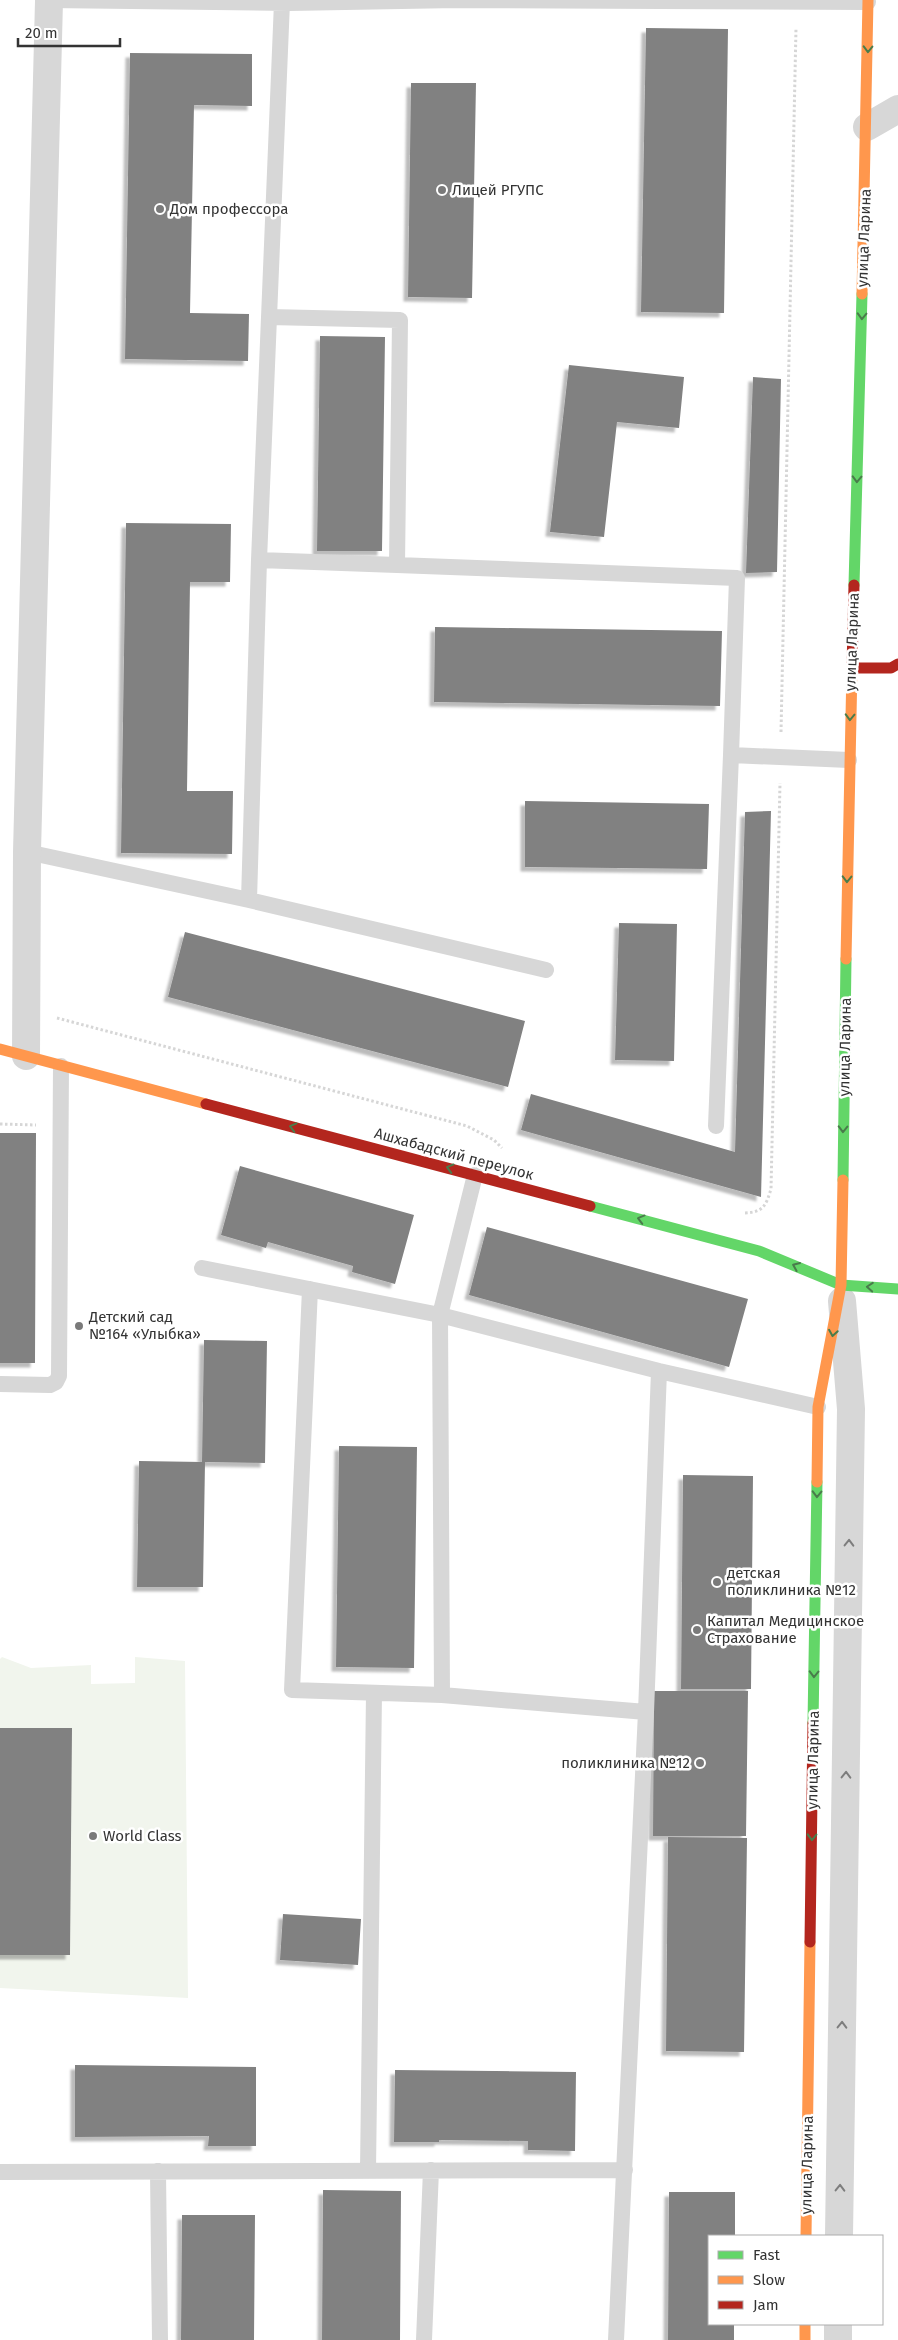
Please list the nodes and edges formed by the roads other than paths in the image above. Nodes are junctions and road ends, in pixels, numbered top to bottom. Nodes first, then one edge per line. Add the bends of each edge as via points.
1 (48, 1) edge
2 (868, 1) edge
3 (282, 2) junction
4 (898, 109) edge
5 (867, 128) junction
6 (269, 317) junction
7 (259, 560) junction
8 (397, 565) junction
9 (898, 664) edge
10 (852, 668) junction
11 (731, 755) junction
12 (849, 760) junction
13 (27, 852) junction
14 (249, 900) junction
15 (546, 970) dead end
16 (13, 1052) edge
17 (61, 1066) junction
18 (716, 1126) dead end
19 (475, 1175) junction
20 (202, 1268) dead end
21 (841, 1285) junction
22 (310, 1289) junction
23 (898, 1289) edge
24 (440, 1315) junction
25 (659, 1372) junction
26 (0, 1384) edge
27 (818, 1407) junction
28 (374, 1693) junction
29 (442, 1695) junction
30 (646, 1712) junction
31 (431, 2170) junction
32 (625, 2170) junction
33 (368, 2171) junction
34 (0, 2172) edge
35 (158, 2172) junction
36 (806, 2235) edge
37 (839, 2235) edge
38 (805, 2325) edge
39 (838, 2325) edge
40 (160, 2340) edge
41 (424, 2340) edge
42 (616, 2340) edge
43 (805, 2340) edge
44 (838, 2340) edge

1 - 3 lane
1 - 13 street
2 - 3 lane
2 -> 5 main road, улица Ларина
3 - 6 lane
4 - 5 street
5 -> 10 main road, улица Ларина
6 - 7 lane
6 - 8 lane via 400,320
7 - 8 lane
7 - 14 lane
8 - 11 lane via 737,578
9 - 10 main road via 891,668
10 -> 12 main road, улица Ларина
11 - 12 lane
11 - 18 lane
12 -> 21 main road, улица Ларина
13 - 14 lane
13 - 16 street via 27,1010
14 - 15 lane
16 - 17 main road, Ашхабадский переулок
19 -> 17 main road, Ашхабадский переулок
17 - 26 lane via 59,1376 50,1385
21 -> 19 main road, Ашхабадский переулок via 759,1251
19 - 24 lane
20 - 22 lane
23 -> 21 main road, Ашхабадский переулок
21 -> 27 main road, улица Ларина
37 -> 21 street, улица Ларина via 851,1409
22 - 24 lane
22 - 28 lane via 292,1690
24 - 25 lane
24 - 29 lane
25 - 27 lane
25 - 30 lane
27 -> 36 main road, улица Ларина
28 - 29 lane
28 - 33 lane
29 - 30 lane
30 - 32 lane
31 - 32 lane
31 - 33 lane
31 - 41 lane
32 - 42 lane
33 - 35 lane
34 - 35 lane
35 - 40 lane
38 - 43 main road
39 - 44 street

